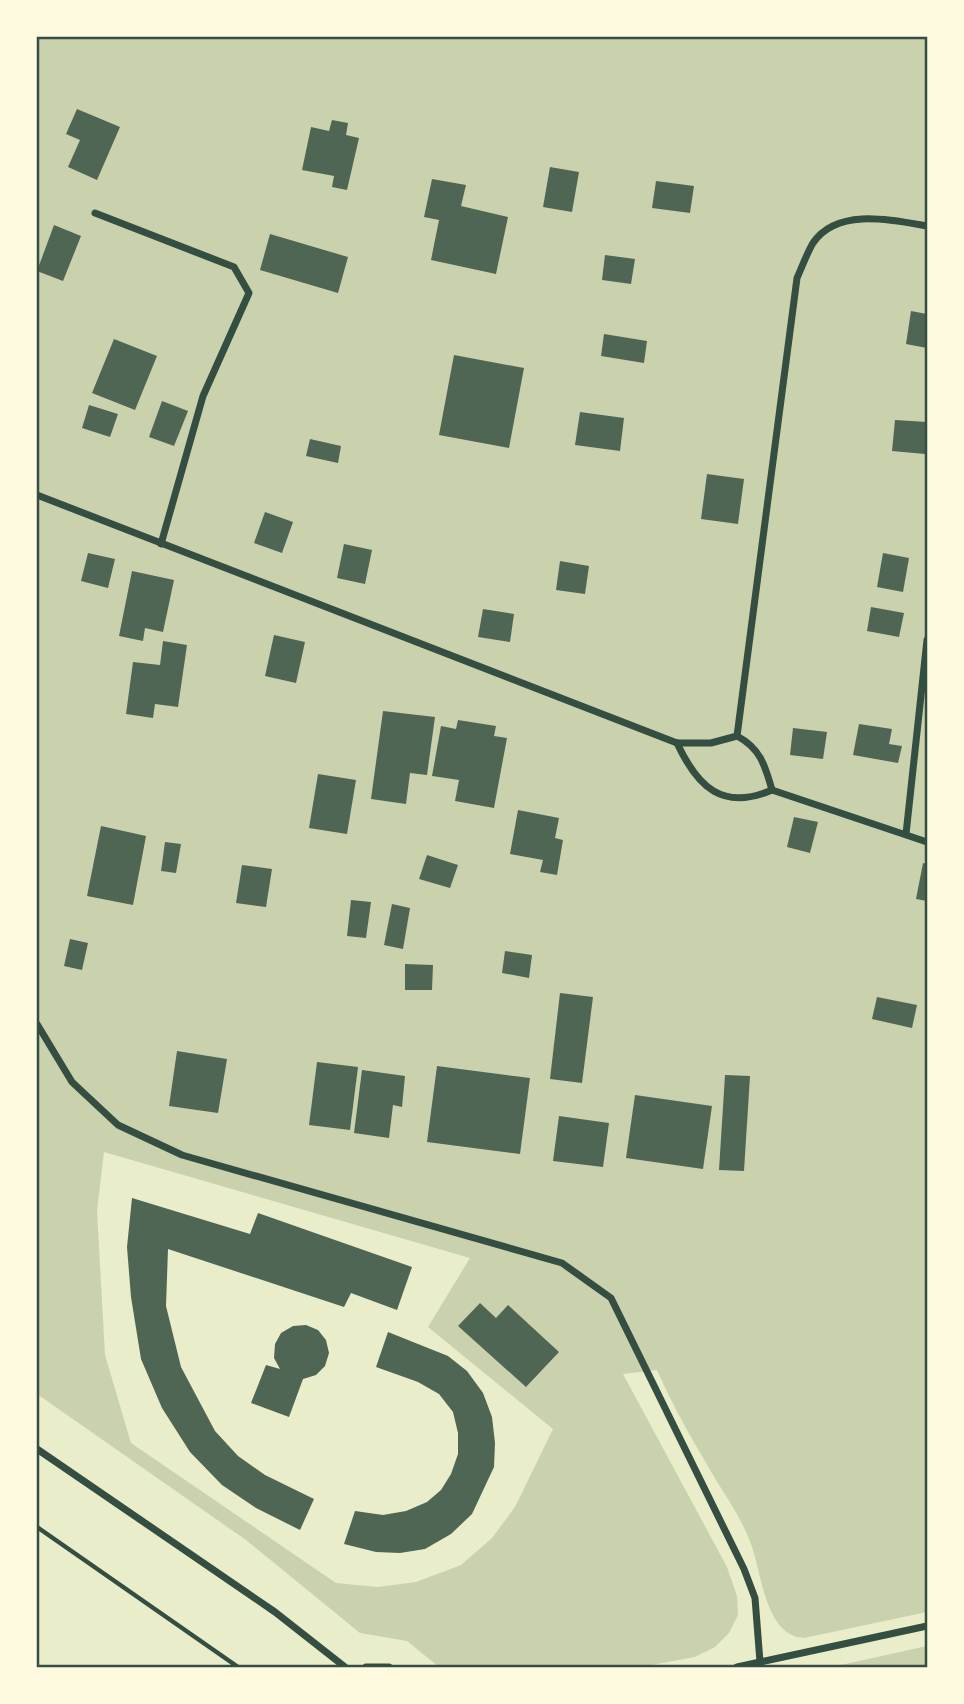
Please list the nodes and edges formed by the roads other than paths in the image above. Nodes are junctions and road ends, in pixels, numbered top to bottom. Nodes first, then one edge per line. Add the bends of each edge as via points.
1 (95, 213) dead end
2 (927, 226) edge
3 (37, 495) edge
4 (161, 544) junction
5 (927, 640) edge
6 (737, 736) junction
7 (677, 743) junction
8 (772, 790) junction
9 (906, 834) junction
10 (927, 842) edge
11 (37, 1024) edge
12 (37, 1449) edge
13 (927, 1626) edge
14 (760, 1662) junction
15 (345, 1667) edge
16 (366, 1667) edge
17 (389, 1667) edge
18 (737, 1667) edge

1 - 4 street via 234,267 249,293 203,396
2 - 6 street via 885,219 844,221 814,241 797,278
3 - 4 street
4 - 7 street
5 - 9 street
6 - 7 street via 711,743
6 - 8 street via 751,743 764,761
7 - 8 street via 690,770 729,799 752,799
8 - 9 street
9 - 10 street
11 - 14 street via 72,1082 118,1125 182,1155 562,1264 611,1298 744,1569 755,1598
12 - 15 street via 275,1612
13 - 14 street
14 - 18 street
16 - 17 street

